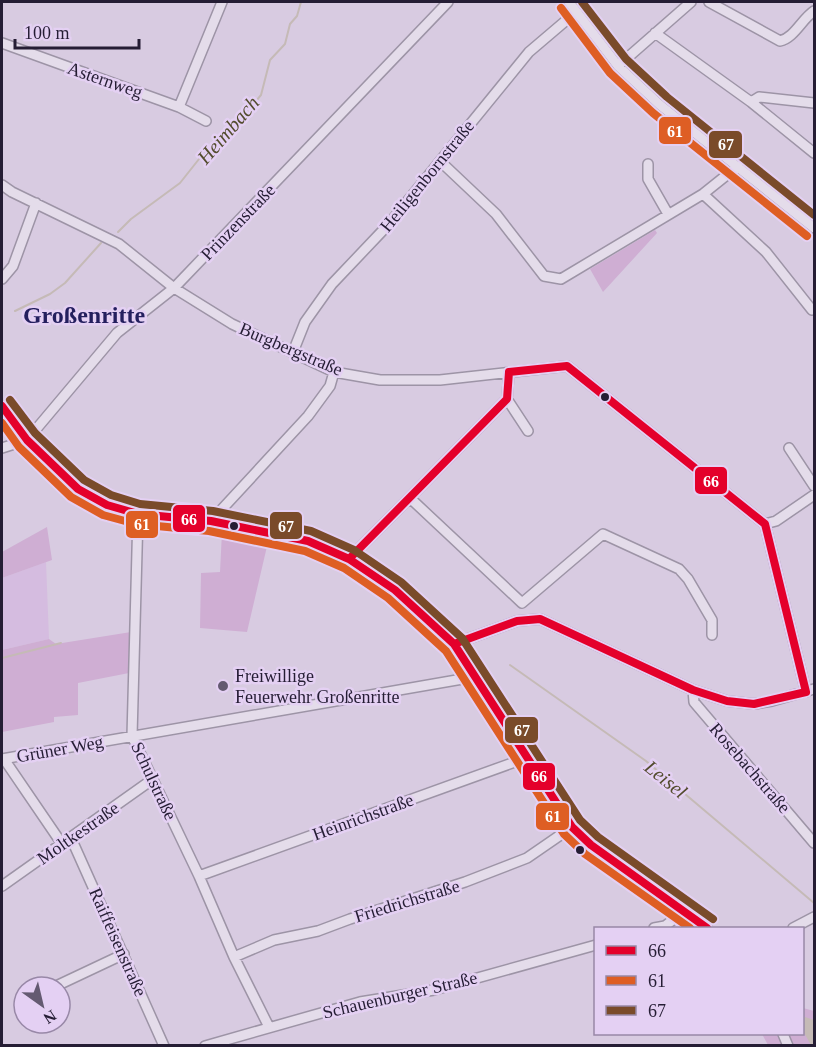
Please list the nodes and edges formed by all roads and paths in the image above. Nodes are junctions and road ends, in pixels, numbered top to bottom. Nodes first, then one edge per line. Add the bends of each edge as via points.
1 (221, 2) edge
2 (448, 2) edge
3 (569, 2) edge
4 (691, 2) edge
5 (709, 2) edge
6 (814, 11) edge
7 (576, 12) junction
8 (655, 33) junction
9 (2, 44) edge
10 (618, 66) junction
11 (751, 102) junction
12 (814, 103) edge
13 (180, 107) junction
14 (206, 121) dead end
15 (814, 153) edge
16 (441, 162) junction
17 (648, 164) dead end
18 (738, 166) junction
19 (2, 185) edge
20 (703, 194) junction
21 (36, 203) junction
22 (668, 214) junction
23 (814, 228) edge
24 (2, 279) edge
25 (174, 288) junction
26 (812, 310) dead end
27 (293, 352) junction
28 (334, 372) junction
29 (509, 372) junction
30 (507, 399) junction
31 (2, 406) edge
32 (528, 430) dead end
33 (27, 440) junction
34 (2, 448) edge
35 (789, 448) dead end
36 (814, 486) edge
37 (814, 495) edge
38 (410, 498) junction
39 (138, 514) junction
40 (211, 521) junction
41 (765, 524) junction
42 (349, 559) junction
43 (522, 603) junction
44 (517, 621) junction
45 (712, 635) dead end
46 (454, 644) junction
47 (474, 677) junction
48 (693, 690) junction
49 (810, 691) edge
50 (132, 736) junction
51 (526, 758) junction
52 (3, 759) edge
53 (153, 779) junction
54 (572, 827) junction
55 (71, 838) junction
56 (814, 843) edge
57 (62, 844) junction
58 (199, 876) junction
59 (2, 886) edge
60 (683, 912) junction
61 (814, 917) edge
62 (659, 927) edge
63 (706, 927) edge
64 (795, 927) edge
65 (594, 946) edge
66 (124, 954) junction
67 (234, 957) junction
68 (72, 979) edge
69 (269, 1027) junction
70 (164, 1046) edge
71 (205, 1046) edge

1 - 13 street
2 - 25 street, Prinzenstraße
3 - 7 street
4 - 8 street
5 - 6 street via 780,41
7 - 10 street
7 - 16 street, Heiligenbornstraße via 530,52
8 - 10 street
8 - 11 street
9 - 13 street, Asternweg
10 - 18 street via 660,105
11 - 12 street via 759,97
11 - 15 street
13 - 14 street, Asternweg
16 - 22 street via 496,214 544,276 561,279
16 - 27 street, Heiligenbornstraße via 332,284 305,322
17 - 22 street via 648,179
18 - 20 street
18 - 23 street
19 - 21 street, Burgbergstraße
20 - 22 street
20 - 26 street via 766,252
21 - 24 street via 13,266
21 - 25 street, Burgbergstraße via 119,244
25 - 27 street, Burgbergstraße via 232,324
25 - 33 street, Prinzenstraße via 117,333
27 - 28 street, Burgbergstraße
28 - 29 street, Burgbergstraße via 380,380 440,380
28 - 40 street via 330,386 308,416
29 - 30 street
29 - 41 street, Burgbergstraße via 567,366
30 - 32 street
30 - 38 street
31 - 33 street
33 - 34 street
33 - 39 street via 78,489 107,506
35 - 36 street
37 - 41 street via 776,521
38 - 42 street
38 - 43 street
39 - 40 street
39 - 50 street, Schulstraße
40 - 42 street via 308,541
41 - 49 street
42 - 46 street via 395,590
43 - 44 street
43 - 45 street via 603,534 679,569 712,620
44 - 46 street
44 - 48 street via 540,619
46 - 47 street
47 - 50 street, Grüner Weg
47 - 51 street
48 - 49 street via 726,701 754,704
48 - 56 street, Rosebachstraße via 694,702
50 - 52 street, Grüner Weg
50 - 53 street, Schulstraße
51 - 54 street
51 - 58 street, Heinrichstraße
52 - 57 street
53 - 55 street, Moltkestraße
53 - 58 street, Schulstraße
54 - 60 street
54 - 67 street, Friedrichstraße via 527,858 465,882 318,931 274,940
55 - 57 street, Moltkestraße
55 - 66 street, Raiffeisenstraße
57 - 59 street, Moltkestraße
58 - 67 street, Schulstraße
60 - 62 street
60 - 63 street
61 - 64 street
65 - 69 street, Schauenburger Straße via 434,990 360,1002
66 - 68 street
66 - 70 street, Raiffeisenstraße
67 - 69 street, Schulstraße
69 - 71 street, Schauenburger Straße

